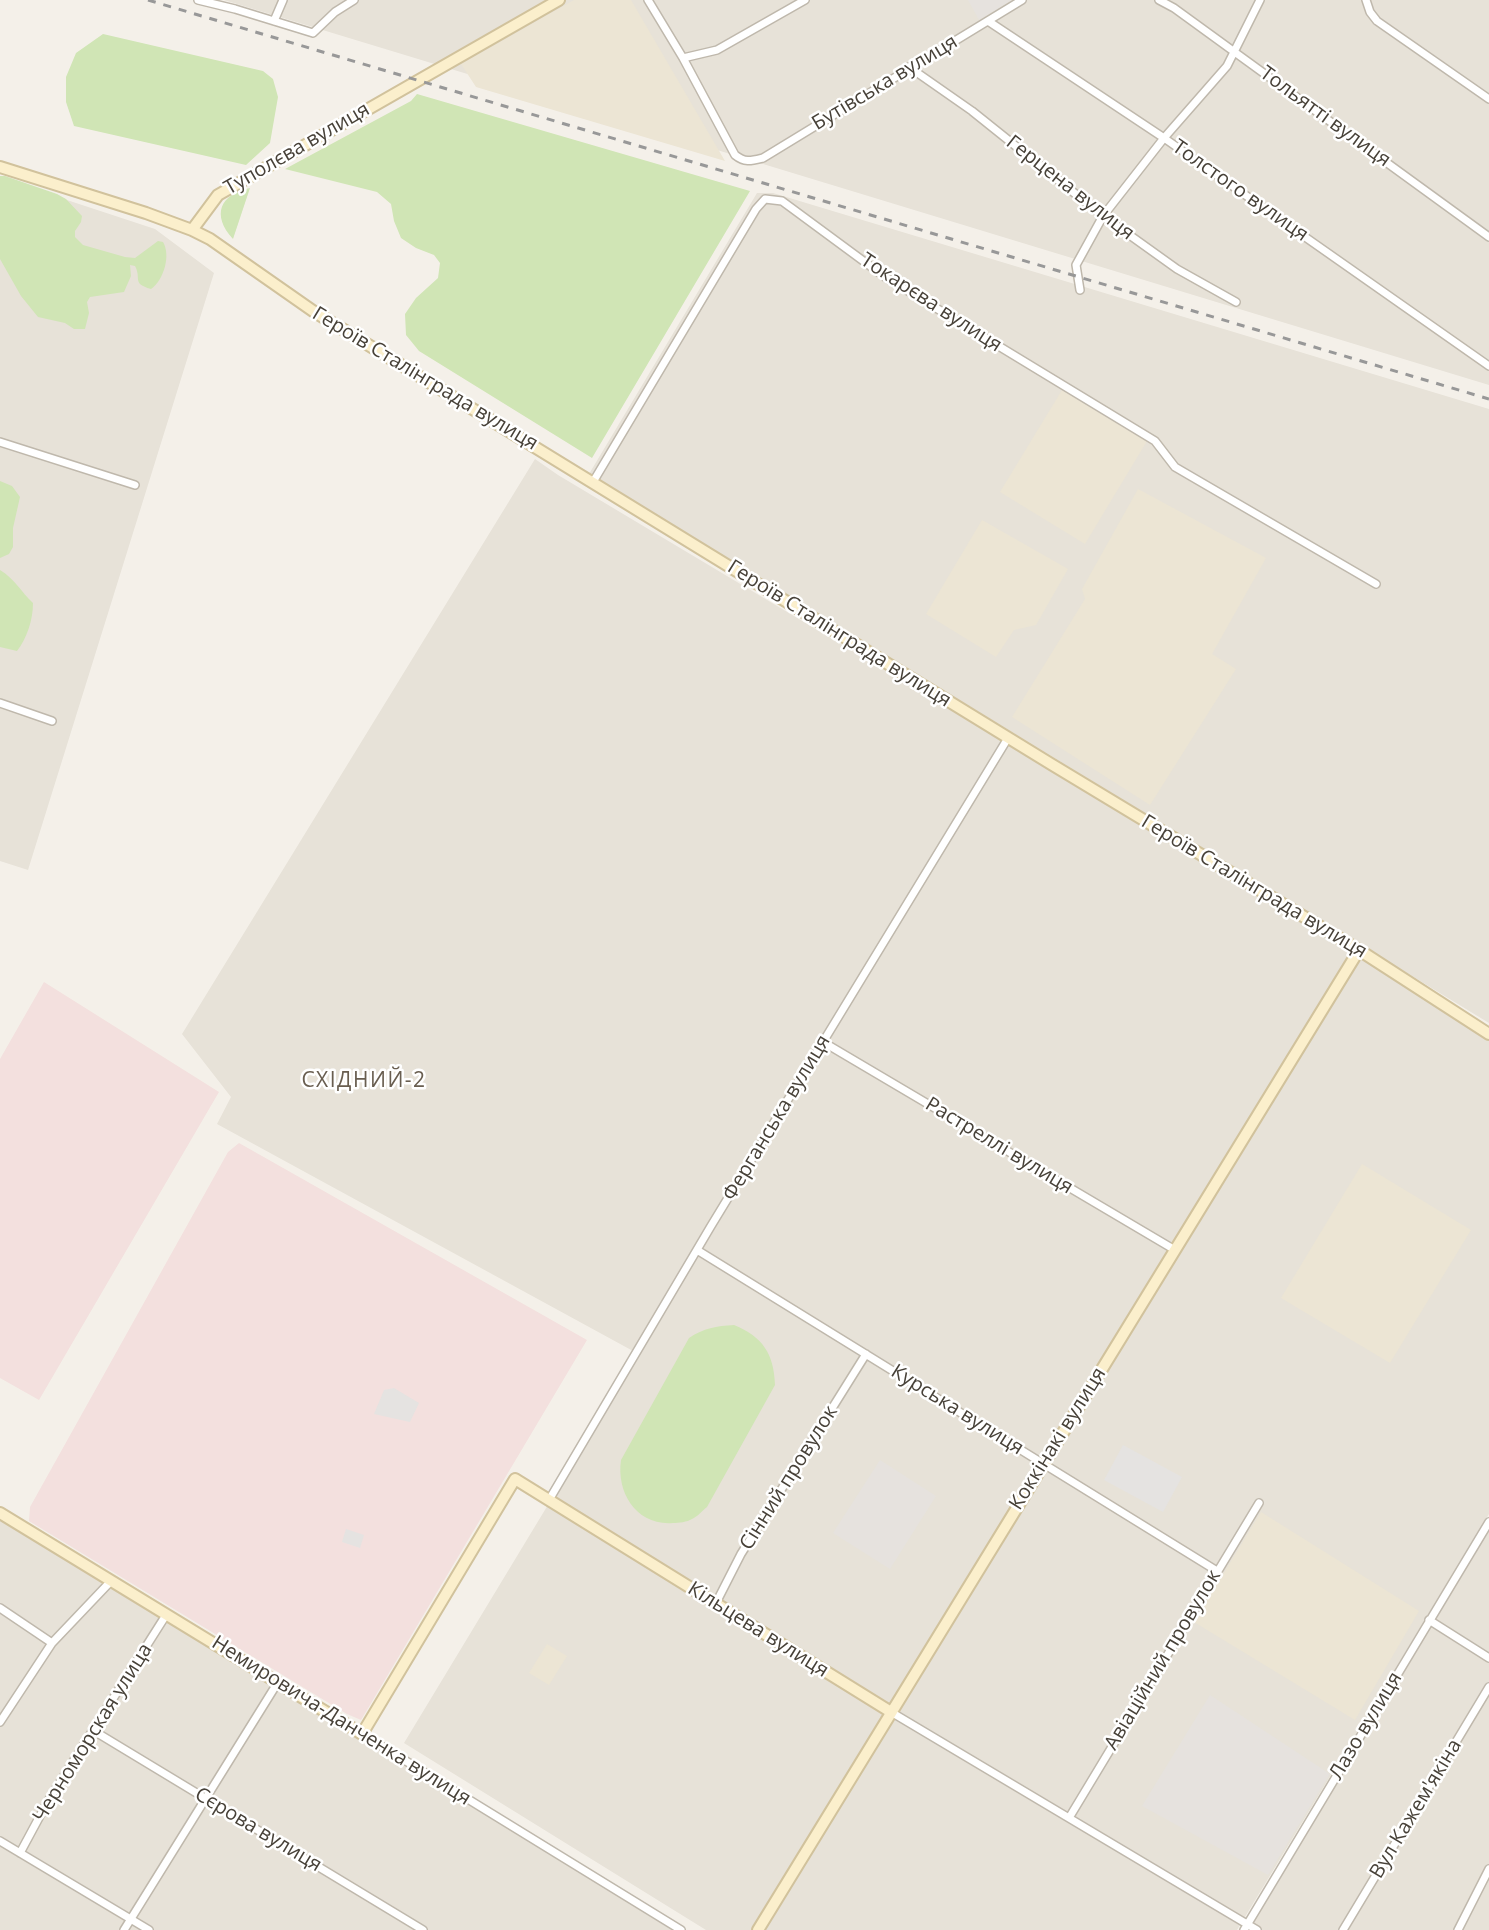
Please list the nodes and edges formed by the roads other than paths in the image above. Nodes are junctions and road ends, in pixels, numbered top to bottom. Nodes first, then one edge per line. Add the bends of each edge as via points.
1 (198, 0) edge
2 (240, 0) edge
3 (283, 0) edge
4 (354, 0) edge
5 (559, 0) edge
6 (648, 0) edge
7 (805, 0) edge
8 (1022, 0) edge
9 (1159, 0) edge
10 (1260, 0) edge
11 (1366, 0) edge
12 (235, 9) junction
13 (274, 21) junction
14 (988, 21) junction
15 (1234, 51) junction
16 (683, 58) junction
17 (909, 67) junction
18 (1489, 99) edge
19 (1164, 138) junction
20 (0, 167) edge
21 (1103, 216) junction
22 (192, 230) junction
23 (1489, 237) edge
24 (1080, 290) dead end
25 (1236, 302) dead end
26 (1489, 366) edge
27 (0, 442) edge
28 (593, 482) junction
29 (135, 485) dead end
30 (1376, 584) dead end
31 (0, 703) edge
32 (52, 721) dead end
33 (1008, 738) junction
34 (1359, 950) junction
35 (1489, 1034) edge
36 (823, 1042) junction
37 (697, 1250) junction
38 (1175, 1250) junction
39 (866, 1354) junction
40 (1043, 1463) junction
41 (549, 1500) junction
42 (1259, 1503) dead end
43 (0, 1513) edge
44 (1489, 1522) edge
45 (1217, 1571) junction
46 (111, 1581) junction
47 (716, 1603) junction
48 (0, 1608) edge
49 (166, 1615) junction
50 (1429, 1620) junction
51 (52, 1643) junction
52 (1489, 1658) edge
53 (278, 1682) junction
54 (1489, 1687) edge
55 (891, 1712) junction
56 (0, 1722) edge
57 (94, 1731) junction
58 (362, 1734) junction
59 (204, 1797) junction
60 (1069, 1818) junction
61 (0, 1841) edge
62 (20, 1853) junction
63 (1489, 1869) edge
64 (131, 1919) junction
65 (1246, 1927) edge
66 (124, 1930) edge
67 (149, 1930) edge
68 (423, 1930) edge
69 (681, 1930) edge
70 (758, 1930) edge
71 (1257, 1930) edge
72 (1343, 1930) edge
73 (1458, 1930) edge

1 - 12 street
2 - 12 street
3 - 13 street
4 - 13 street via 313,33
5 - 22 street, Туполєва вулиця via 218,195
6 - 16 street
7 - 16 street via 717,50
8 - 14 street, Бутівська вулиця
9 - 15 street, Тольятті вулиця
10 - 15 street
11 - 18 street via 1377,21
12 - 13 street
14 - 17 street, Бутівська вулиця
14 - 19 street, Толстого вулиця
15 - 19 street via 1227,66
15 - 23 street, Тольятті вулиця
16 - 17 street, Бутівська вулиця via 735,155 746,161 763,158
17 - 21 street, Герцена вулиця via 972,111
19 - 21 street
19 - 26 street, Толстого вулиця
20 - 22 street
21 - 24 street via 1076,265
21 - 25 street, Герцена вулиця via 1177,269
22 - 28 street, Героїв Сталінграда вулиця via 313,311
27 - 29 street
28 - 30 street, Токарєва вулиця via 756,209 765,199 774,199 885,277 1155,441 1175,467
28 - 33 street, Героїв Сталінграда вулиця
31 - 32 street
33 - 34 street, Героїв Сталінграда вулиця
33 - 36 street, Ферганська вулиця
34 - 35 street, Героїв Сталінграда вулиця
34 - 38 street, Коккінакі вулиця
36 - 37 street, Ферганська вулиця
36 - 38 street, Растреллі вулиця
37 - 39 street, Курська вулиця
37 - 41 street, Ферганська вулиця
38 - 40 street, Коккінакі вулиця
39 - 40 street, Курська вулиця
39 - 47 street, Сінний провулок via 741,1554
40 - 45 street, Курська вулиця
40 - 55 street, Коккінакі вулиця
41 - 47 street, Кільцева вулиця
41 - 58 street, Кільцева вулиця via 515,1479
42 - 45 street, Авіаційний провулок
43 - 46 street, Немировича-Данченка вулиця
44 - 50 street, Лазо вулиця
45 - 60 street, Авіаційний провулок
46 - 49 street, Немировича-Данченка вулиця
46 - 51 street
47 - 55 street, Кільцева вулиця
48 - 51 street
49 - 53 street, Немировича-Данченка вулиця
49 - 57 street, Черноморская улица
50 - 52 street
50 - 65 street, Лазо вулиця
51 - 56 street
53 - 58 street, Немировича-Данченка вулиця
53 - 59 street
54 - 72 street, Вул Кажем'якіна
55 - 60 street, Кільцева вулиця
55 - 70 street, Коккінакі вулиця
57 - 59 street, Сєрова вулиця
57 - 62 street, Черноморская улица via 48,1801
58 - 69 street, Немировича-Данченка вулиця
59 - 64 street
59 - 68 street, Сєрова вулиця
60 - 65 street, Кільцева вулиця
61 - 62 street
62 - 64 street
63 - 73 street
64 - 66 street
64 - 67 street
65 - 71 street, Кільцева вулиця

